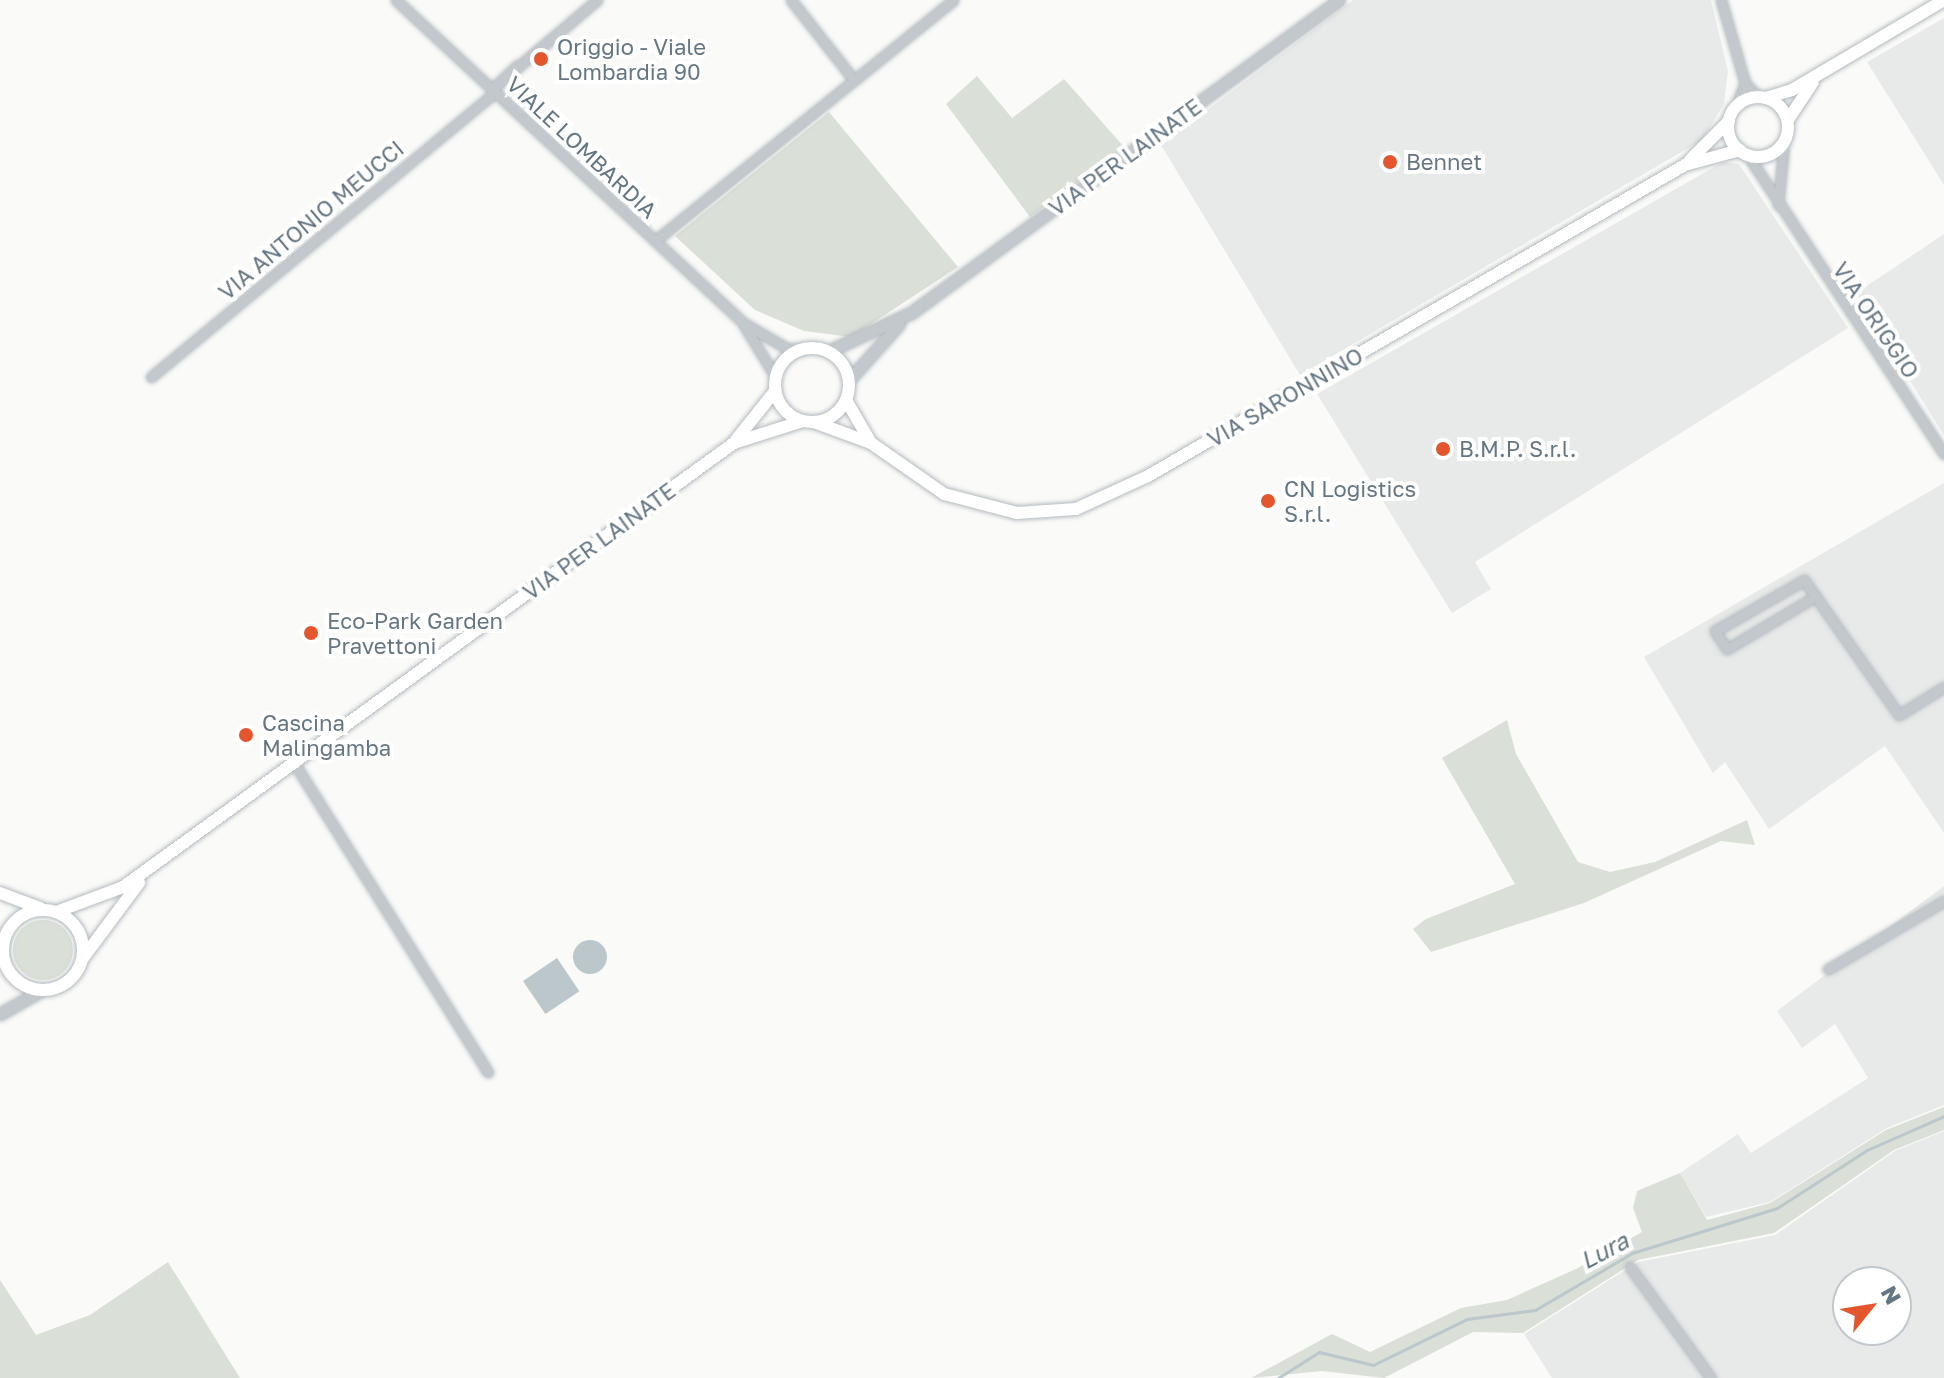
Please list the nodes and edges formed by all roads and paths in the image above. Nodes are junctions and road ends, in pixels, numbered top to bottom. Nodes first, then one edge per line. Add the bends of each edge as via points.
1 (396, 0) edge
2 (597, 0) edge
3 (791, 0) edge
4 (953, 0) edge
5 (1339, 0) edge
6 (1721, 0) edge
7 (1944, 0) edge
8 (1824, 72) junction
9 (854, 80) junction
10 (1745, 83) junction
11 (494, 90) junction
12 (1762, 97) junction
13 (1735, 108) junction
14 (1788, 120) junction
15 (1729, 121) junction
16 (1784, 143) junction
17 (1743, 152) junction
18 (1685, 165) junction
19 (1778, 205) junction
20 (656, 240) junction
21 (911, 313) junction
22 (742, 322) junction
23 (809, 347) junction
24 (829, 351) junction
25 (775, 376) junction
26 (151, 377) dead end
27 (849, 380) junction
28 (775, 391) junction
29 (846, 400) junction
30 (808, 422) junction
31 (734, 443) junction
32 (871, 443) junction
33 (1944, 454) edge
34 (1816, 596) junction
35 (1944, 687) edge
36 (294, 763) junction
37 (154, 866) junction
38 (0, 893) edge
39 (1944, 901) edge
40 (50, 910) junction
41 (2, 945) edge
42 (82, 958) junction
43 (1828, 969) dead end
44 (42, 990) junction
45 (0, 1014) edge
46 (488, 1072) dead end
47 (1630, 1267) dead end
48 (1711, 1378) edge

1 - 11 street, VIALE LOMBARDIA
2 - 11 street, VIA ANTONIO MEUCCI
3 - 9 street
4 - 9 street
5 - 21 street, VIA PER LAINATE
6 - 10 street
7 - 8 main road
8 - 12 main road
8 - 14 main road
9 - 20 street
10 - 12 street
10 - 13 street
11 - 20 street, VIALE LOMBARDIA
11 - 26 street, VIA ANTONIO MEUCCI
12 - 13 main road
12 - 14 main road
13 - 15 main road
14 - 16 main road
15 - 17 main road
15 - 18 main road, VIA SARONNINO
16 - 17 main road via 1770,154
16 - 19 street
17 - 18 main road, VIA SARONNINO
17 - 19 street, VIA ORIGGIO
18 - 32 main road, VIA SARONNINO via 1100,502 1051,514 983,507 914,478
19 - 33 street, VIA ORIGGIO
20 - 22 street, VIALE LOMBARDIA
21 - 24 street, VIA PER LAINATE
21 - 27 street, VIA PER LAINATE
22 - 23 street, VIALE LOMBARDIA via 788,349
22 - 25 street, VIALE LOMBARDIA
23 - 24 main road
23 - 25 main road via 788,356
24 - 27 main road
25 - 28 main road
27 - 29 main road
28 - 30 main road via 784,410
28 - 31 main road, VIA PER LAINATE
29 - 30 main road via 833,416
29 - 32 main road, VIA SARONNINO
30 - 31 main road, VIA PER LAINATE
30 - 32 main road, VIA SARONNINO
31 - 36 main road, VIA PER LAINATE
34 - 34 street via 1804,580 1715,631 1727,649
34 - 35 street via 1899,715
36 - 37 main road, VIA PER LAINATE
36 - 46 street
37 - 40 main road via 105,899
37 - 42 main road
38 - 40 main road
39 - 43 street
40 - 41 main road via 19,918
40 - 42 main road via 75,925
41 - 44 main road via 12,974
42 - 44 main road via 68,981
44 - 45 street
47 - 48 street

